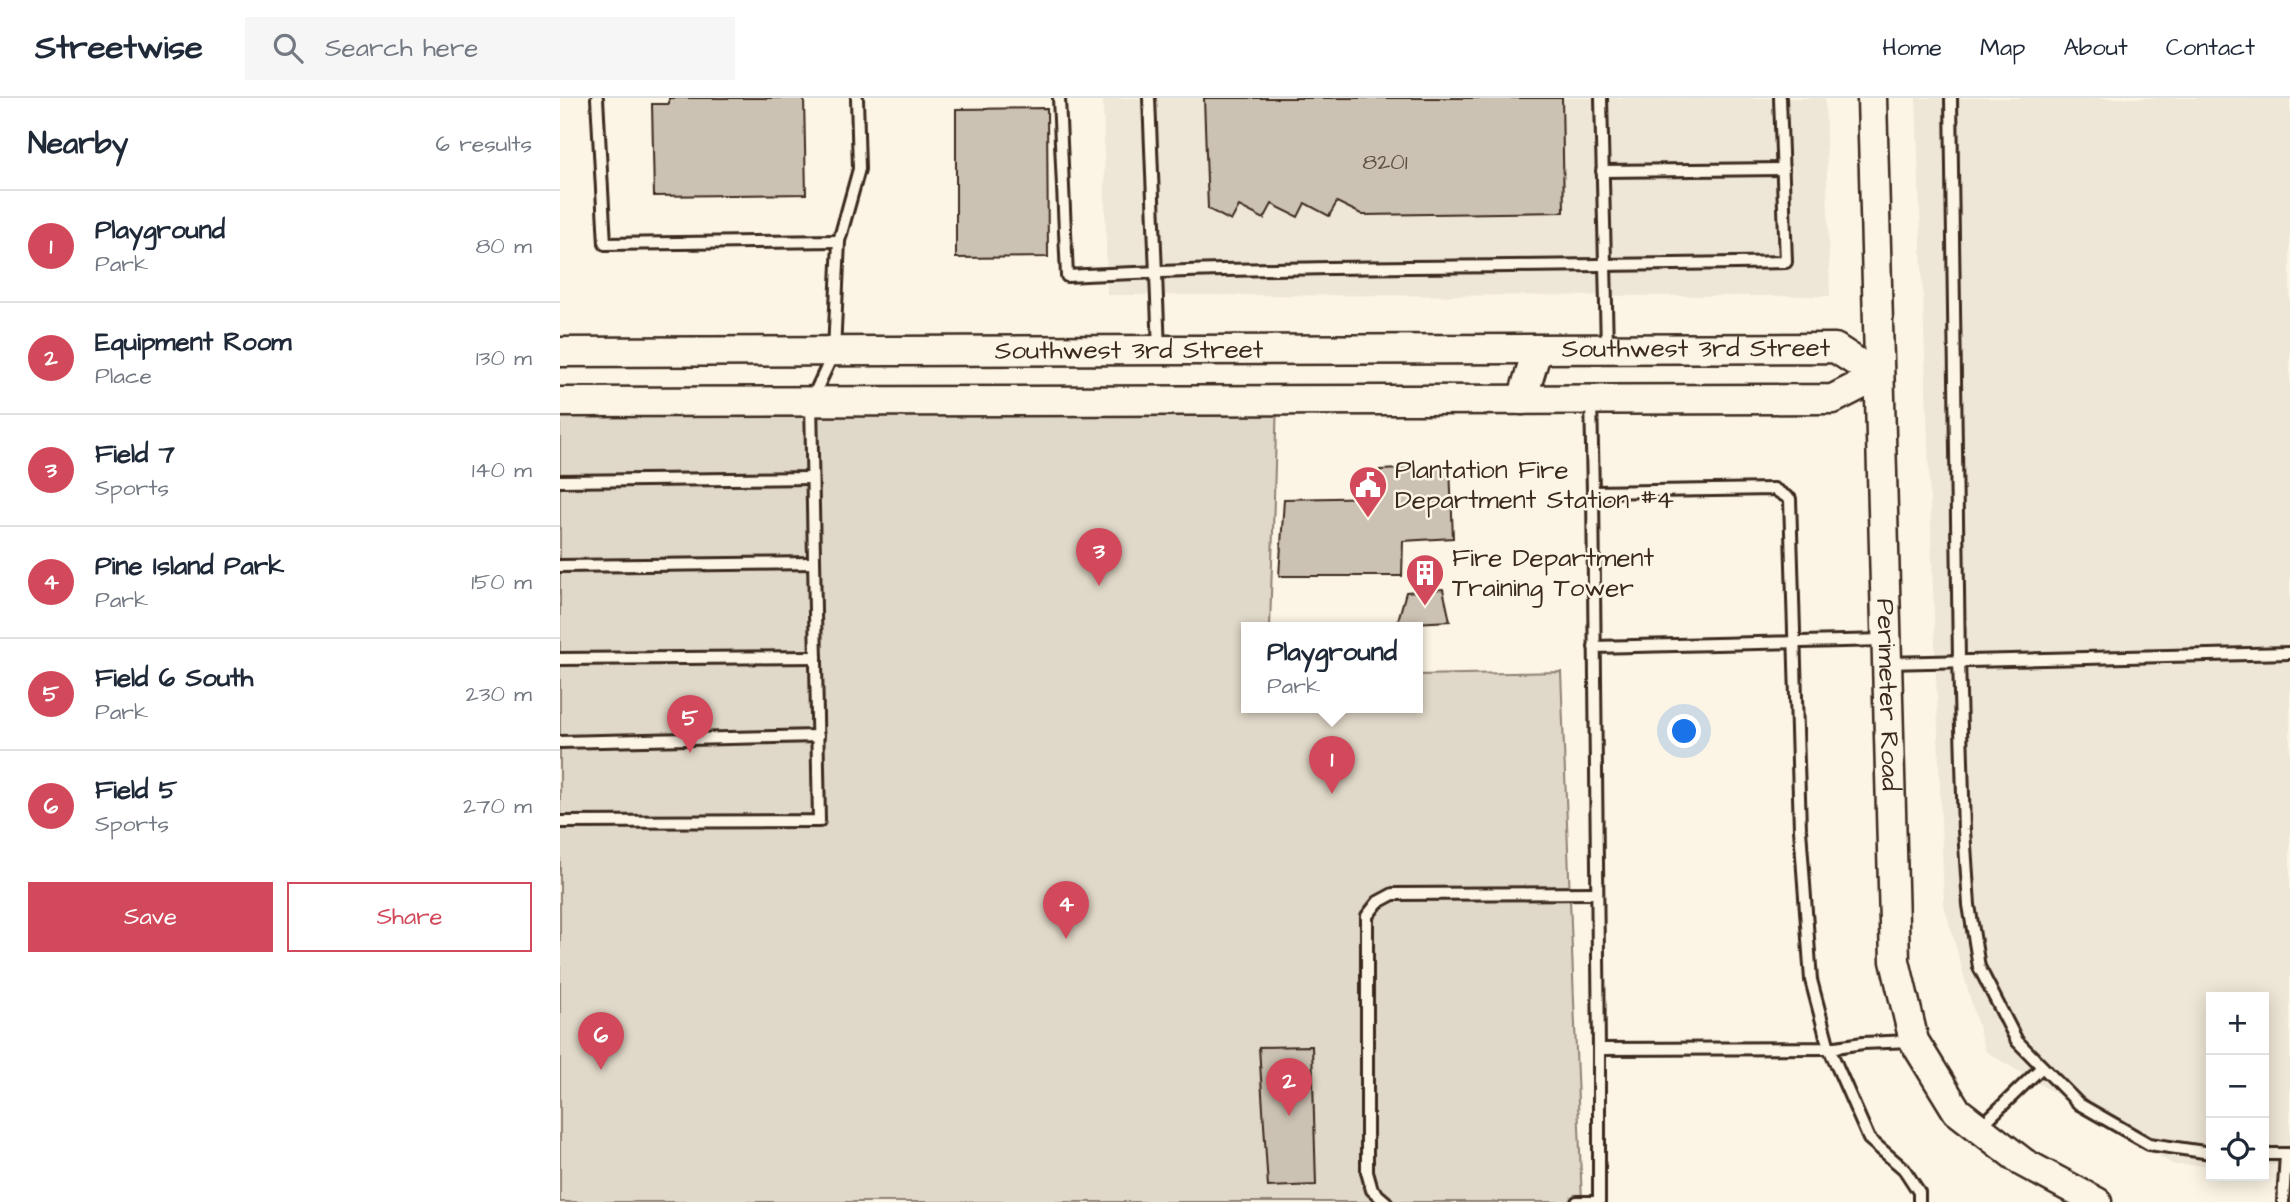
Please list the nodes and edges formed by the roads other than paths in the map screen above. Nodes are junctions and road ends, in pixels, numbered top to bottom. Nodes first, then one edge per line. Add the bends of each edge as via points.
1 (597, 98) edge
2 (858, 98) edge
3 (1059, 98) edge
4 (1149, 98) edge
5 (1601, 98) edge
6 (1780, 98) edge
7 (1872, 98) edge
8 (1951, 98) edge
9 (1783, 169) junction
10 (1602, 171) junction
11 (839, 240) junction
12 (1605, 267) junction
13 (1155, 272) junction
14 (1159, 351) junction
15 (1537, 351) junction
16 (1607, 351) junction
17 (560, 352) edge
18 (834, 352) junction
19 (1878, 376) junction
20 (1522, 400) junction
21 (1591, 400) junction
22 (811, 401) junction
23 (560, 402) edge
24 (812, 478) junction
25 (560, 481) edge
26 (1593, 492) junction
27 (814, 563) junction
28 (560, 566) edge
29 (1795, 643) junction
30 (1594, 647) junction
31 (1887, 651) junction
32 (2290, 653) edge
33 (816, 657) junction
34 (560, 659) edge
35 (1959, 660) junction
36 (818, 736) junction
37 (560, 742) edge
38 (560, 822) edge
39 (1597, 892) junction
40 (1914, 1041) junction
41 (1829, 1048) junction
42 (1599, 1049) junction
43 (2042, 1067) junction
44 (1979, 1128) junction
45 (2206, 1152) edge
46 (2269, 1154) edge
47 (2288, 1154) edge
48 (1386, 1202) edge
49 (1577, 1202) edge
50 (1599, 1202) edge
51 (1919, 1202) edge
52 (2096, 1202) edge
53 (2283, 1202) edge

1 - 11 lane via 606,244
2 - 11 lane via 859,169
3 - 13 lane via 1067,276
4 - 13 lane
5 - 10 lane
6 - 9 lane
7 - 19 street, Perimeter Road
8 - 35 lane
9 - 10 lane
9 - 12 lane via 1786,262
10 - 12 lane
11 - 18 lane
12 - 13 lane
12 - 16 lane
13 - 14 lane
14 - 15 street, Southwest 3rd Street
14 - 18 street, Southwest 3rd Street
15 - 16 street, Southwest 3rd Street
15 - 20 street
16 - 19 street, Southwest 3rd Street via 1835,348
17 - 18 street, Southwest 3rd Street
18 - 22 lane
19 - 21 street, Southwest 3rd Street via 1833,399
19 - 31 street, Perimeter Road
20 - 21 street, Southwest 3rd Street
20 - 22 street, Southwest 3rd Street
21 - 26 lane
22 - 23 street, Southwest 3rd Street
22 - 24 lane
24 - 25 lane
24 - 27 lane
26 - 29 lane via 1774,489 1790,499
26 - 30 lane
27 - 28 lane
27 - 33 lane
29 - 30 lane
29 - 31 lane
29 - 41 lane via 1800,829 1811,980
30 - 39 lane
31 - 35 lane
31 - 40 street, Perimeter Road via 1895,961
32 - 35 lane
33 - 34 lane
33 - 36 lane
35 - 43 lane via 1965,844 1979,967 2017,1041
36 - 37 lane
36 - 38 lane via 819,821
39 - 42 lane
39 - 48 lane via 1393,894 1378,902 1367,916 1367,1172 1372,1190
40 - 41 lane
40 - 44 street, Perimeter Road via 1957,1111
41 - 42 lane
41 - 51 lane via 1869,1139 1904,1169 1919,1192
42 - 50 lane
43 - 44 lane
43 - 45 lane via 2079,1104 2149,1144
44 - 52 street, Perimeter Road via 2024,1163
46 - 47 lane
47 - 53 lane
49 - 50 lane

